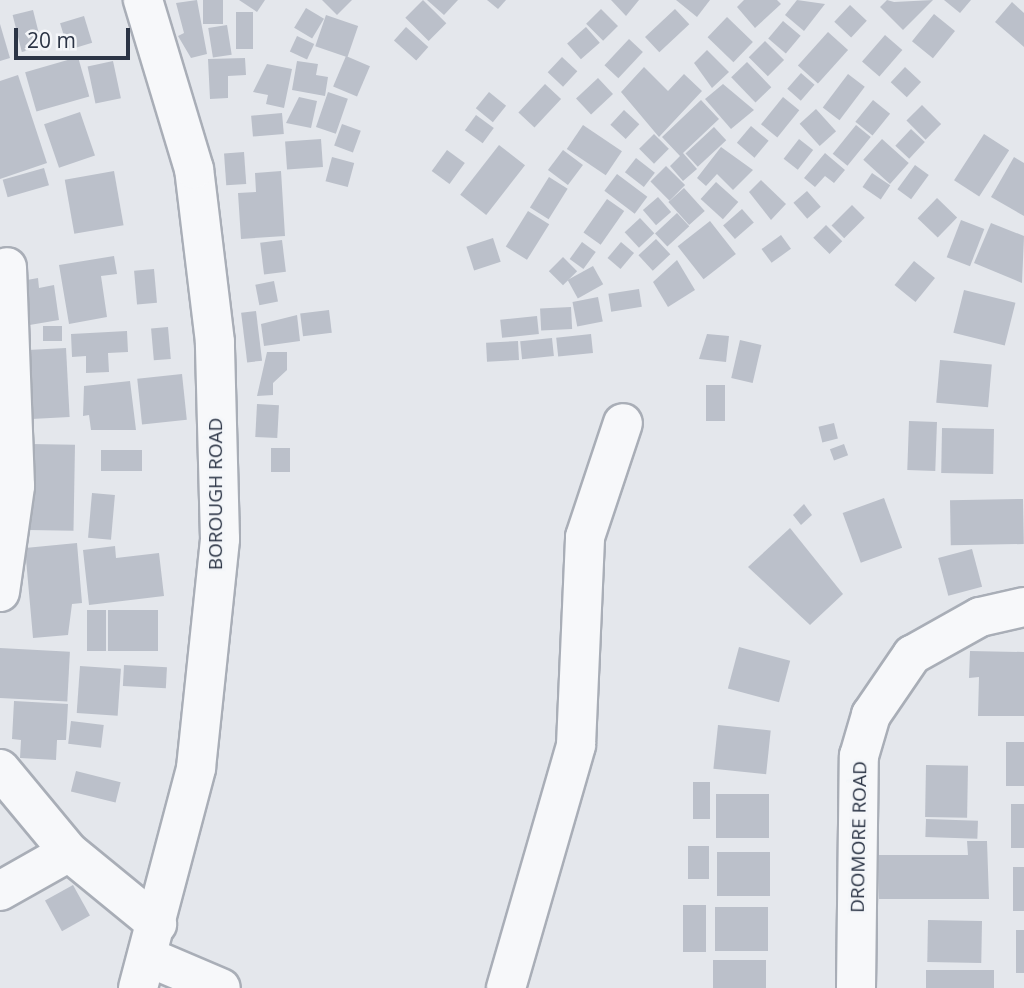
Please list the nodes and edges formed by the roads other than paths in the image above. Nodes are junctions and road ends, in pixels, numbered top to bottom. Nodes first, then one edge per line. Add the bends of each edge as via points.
1 (144, 0) edge
2 (7, 267) dead end
3 (623, 423) dead end
4 (0, 592) edge
5 (1024, 607) edge
6 (0, 769) edge
7 (69, 852) junction
8 (0, 891) edge
9 (148, 956) edge
10 (221, 988) edge
11 (506, 988) edge
12 (856, 988) edge

1 - 9 street, BOROUGH ROAD via 194,169 215,342 220,526 196,768
2 - 4 street via 15,486
3 - 11 street via 585,537 576,745
5 - 12 street, DROMORE ROAD via 980,617 922,648 890,681 871,715 859,755
6 - 7 street
7 - 8 street
7 - 9 street
9 - 10 street

